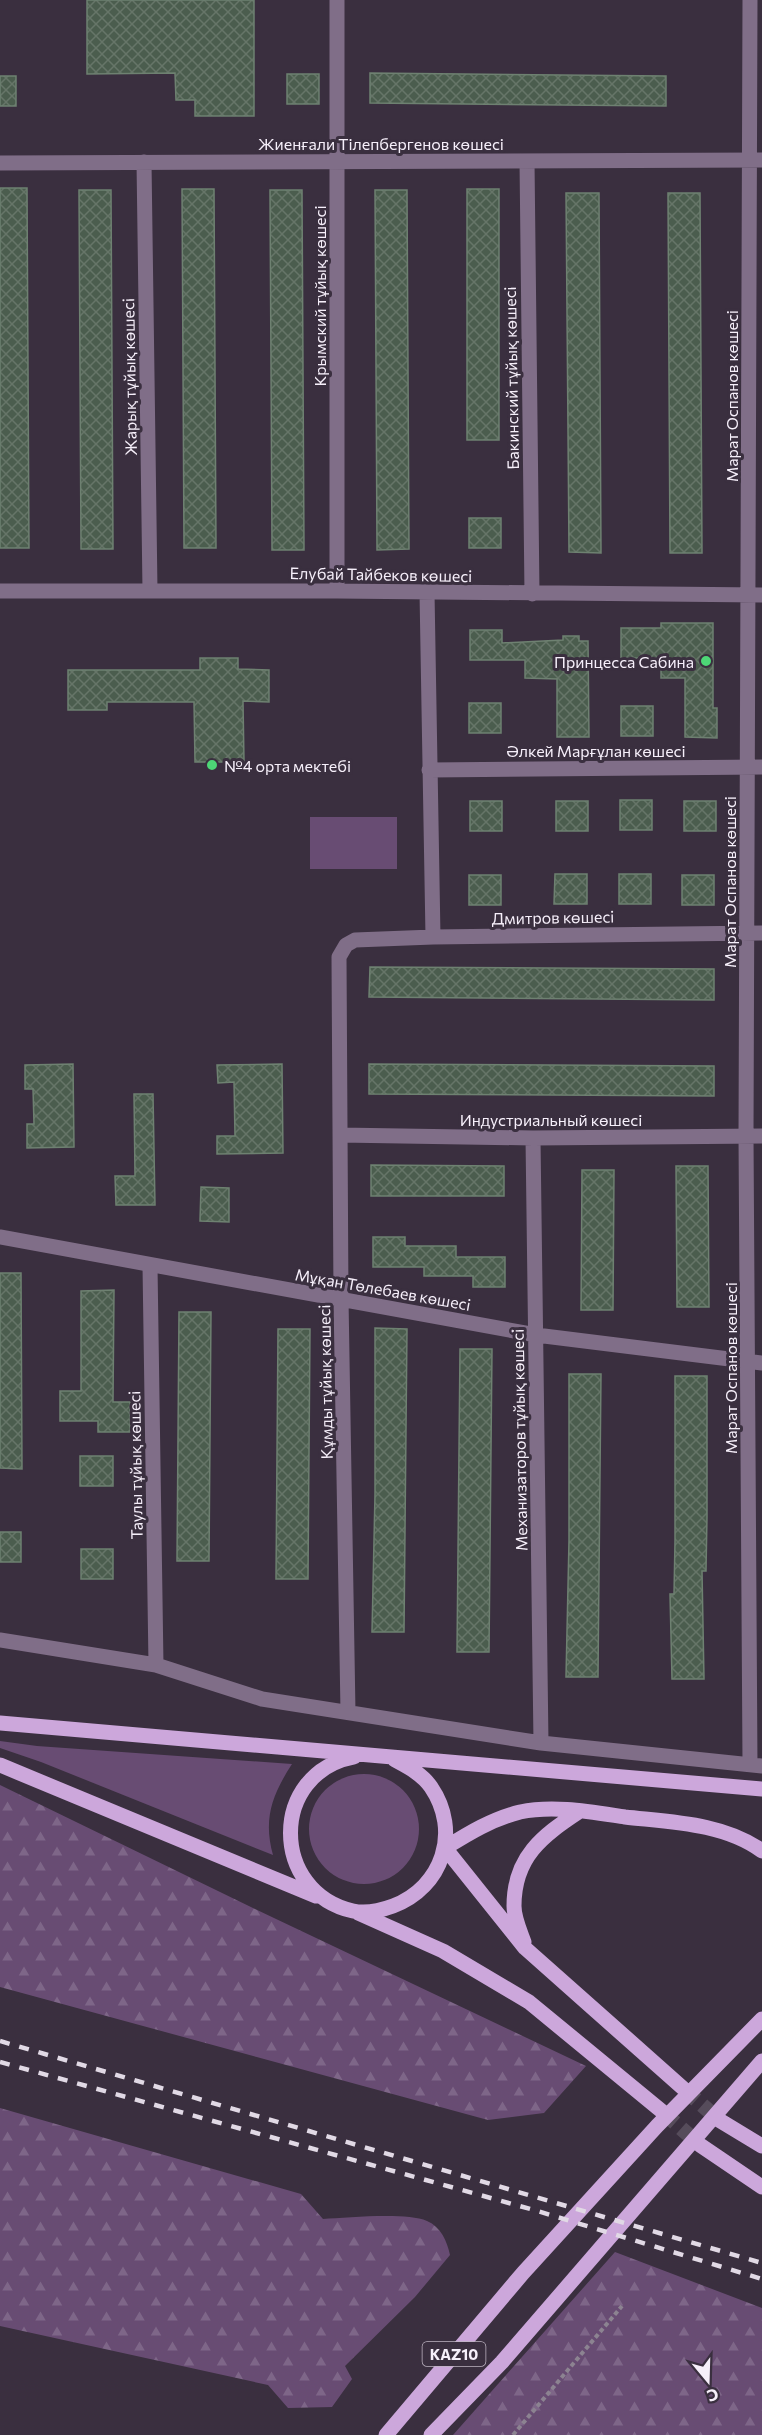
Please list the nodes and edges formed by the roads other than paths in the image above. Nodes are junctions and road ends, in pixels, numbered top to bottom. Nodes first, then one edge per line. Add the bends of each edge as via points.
1 (337, 0) edge
2 (750, 0) edge
3 (756, 160) edge
4 (527, 161) junction
5 (144, 162) junction
6 (337, 162) junction
7 (0, 163) edge
8 (755, 363) edge
9 (150, 590) junction
10 (0, 591) edge
11 (337, 591) junction
12 (427, 592) junction
13 (532, 594) junction
14 (755, 595) edge
15 (755, 767) edge
16 (429, 770) junction
17 (746, 933) junction
18 (762, 933) edge
19 (434, 937) junction
20 (346, 945) joint
21 (340, 1135) junction
22 (746, 1136) junction
23 (762, 1136) edge
24 (533, 1138) junction
25 (0, 1237) edge
26 (150, 1266) junction
27 (341, 1299) junction
28 (536, 1335) junction
29 (755, 1363) edge
30 (0, 1640) edge
31 (156, 1665) junction
32 (348, 1712) junction
33 (0, 1723) edge
34 (541, 1743) junction
35 (366, 1755) junction
36 (390, 1757) junction
37 (756, 1765) edge
38 (0, 1766) edge
39 (762, 1789) edge
40 (580, 1811) junction
41 (446, 1848) junction
42 (762, 1851) edge
43 (330, 1902) junction
44 (355, 1911) junction
45 (525, 1948) junction
46 (761, 2019) edge
47 (762, 2061) edge
48 (685, 2090) tunnel mouth
49 (660, 2119) junction
50 (718, 2120) tunnel mouth
51 (700, 2145) tunnel mouth
52 (762, 2146) edge
53 (762, 2187) edge
54 (386, 2435) edge
55 (431, 2435) edge

1 - 6 street, Крымский тұйық көшесі
2 - 3 street, Марат Оспанов көшесі
3 - 4 street, Жиенғали Тілепбергенов көшесі
3 - 8 street, Марат Оспанов көшесі
4 - 6 street, Жиенғали Тілепбергенов көшесі
4 - 13 street, Бакинский тұйық көшесі
5 - 6 street, Жиенғали Тілепбергенов көшесі
5 - 7 street, Жиенғали Тілепбергенов көшесі
5 - 9 street, Жарық тұйық көшесі
6 - 11 street, Крымский тұйық көшесі
8 - 14 street, Марат Оспанов көшесі
9 - 10 street, Елубай Тайбеков көшесі
9 - 11 street, Елубай Тайбеков көшесі
11 - 12 street, Елубай Тайбеков көшесі
12 - 13 street, Елубай Тайбеков көшесі
12 - 16 street
13 - 14 street, Елубай Тайбеков көшесі
14 - 15 street, Марат Оспанов көшесі
15 - 16 street, Әлкей Марғұлан көшесі
15 - 17 street, Марат Оспанов көшесі
16 - 19 street
17 - 18 street, Дмитров көшесі
17 - 19 street, Дмитров көшесі
17 - 22 street, Марат Оспанов көшесі
19 - 20 street, Дмитров көшесі via 355,940
20 - 21 street, Құмды тұйық көшесі via 339,957
21 - 24 street, Индустриальный көшесі
21 - 27 street, Құмды тұйық көшесі
22 - 23 street, Индустриальный көшесі
22 - 24 street, Индустриальный көшесі
22 - 29 street, Марат Оспанов көшесі
24 - 28 street, Механизаторов тұйық көшесі
25 - 26 street, Мұқан Төлебаев көшесі
26 - 27 street, Мұқан Төлебаев көшесі
26 - 31 street, Таулы тұйық көшесі
27 - 28 street, Мұқан Төлебаев көшесі
27 - 32 street, Құмды тұйық көшесі
28 - 29 street, Мұқан Төлебаев көшесі
28 - 34 street, Механизаторов тұйық көшесі
29 - 37 street, Марат Оспанов көшесі
30 - 31 street
31 - 32 street via 262,1699
32 - 34 street
33 - 35 main road
34 - 37 street
35 - 36 main road
35 - 43 main road via 342,1759 320,1771 303,1789 292,1811 289,1836 294,1862 309,1885
36 - 39 main road
36 - 41 main road via 412,1769 430,1786 442,1808
38 - 43 main road
40 - 41 main road via 520,1812 483,1824
40 - 42 main road via 700,1826
40 - 45 main road via 531,1849 518,1875 514,1908
41 - 44 main road via 428,1882 408,1900 383,1910
41 - 45 main road
43 - 44 main road
44 - 49 main road via 443,1951 529,2002
45 - 48 main road
46 - 49 main road, KAZ10
47 - 55 main road, KAZ10 via 502,2362
49 - 54 main road, KAZ10
50 - 52 main road
51 - 53 main road

